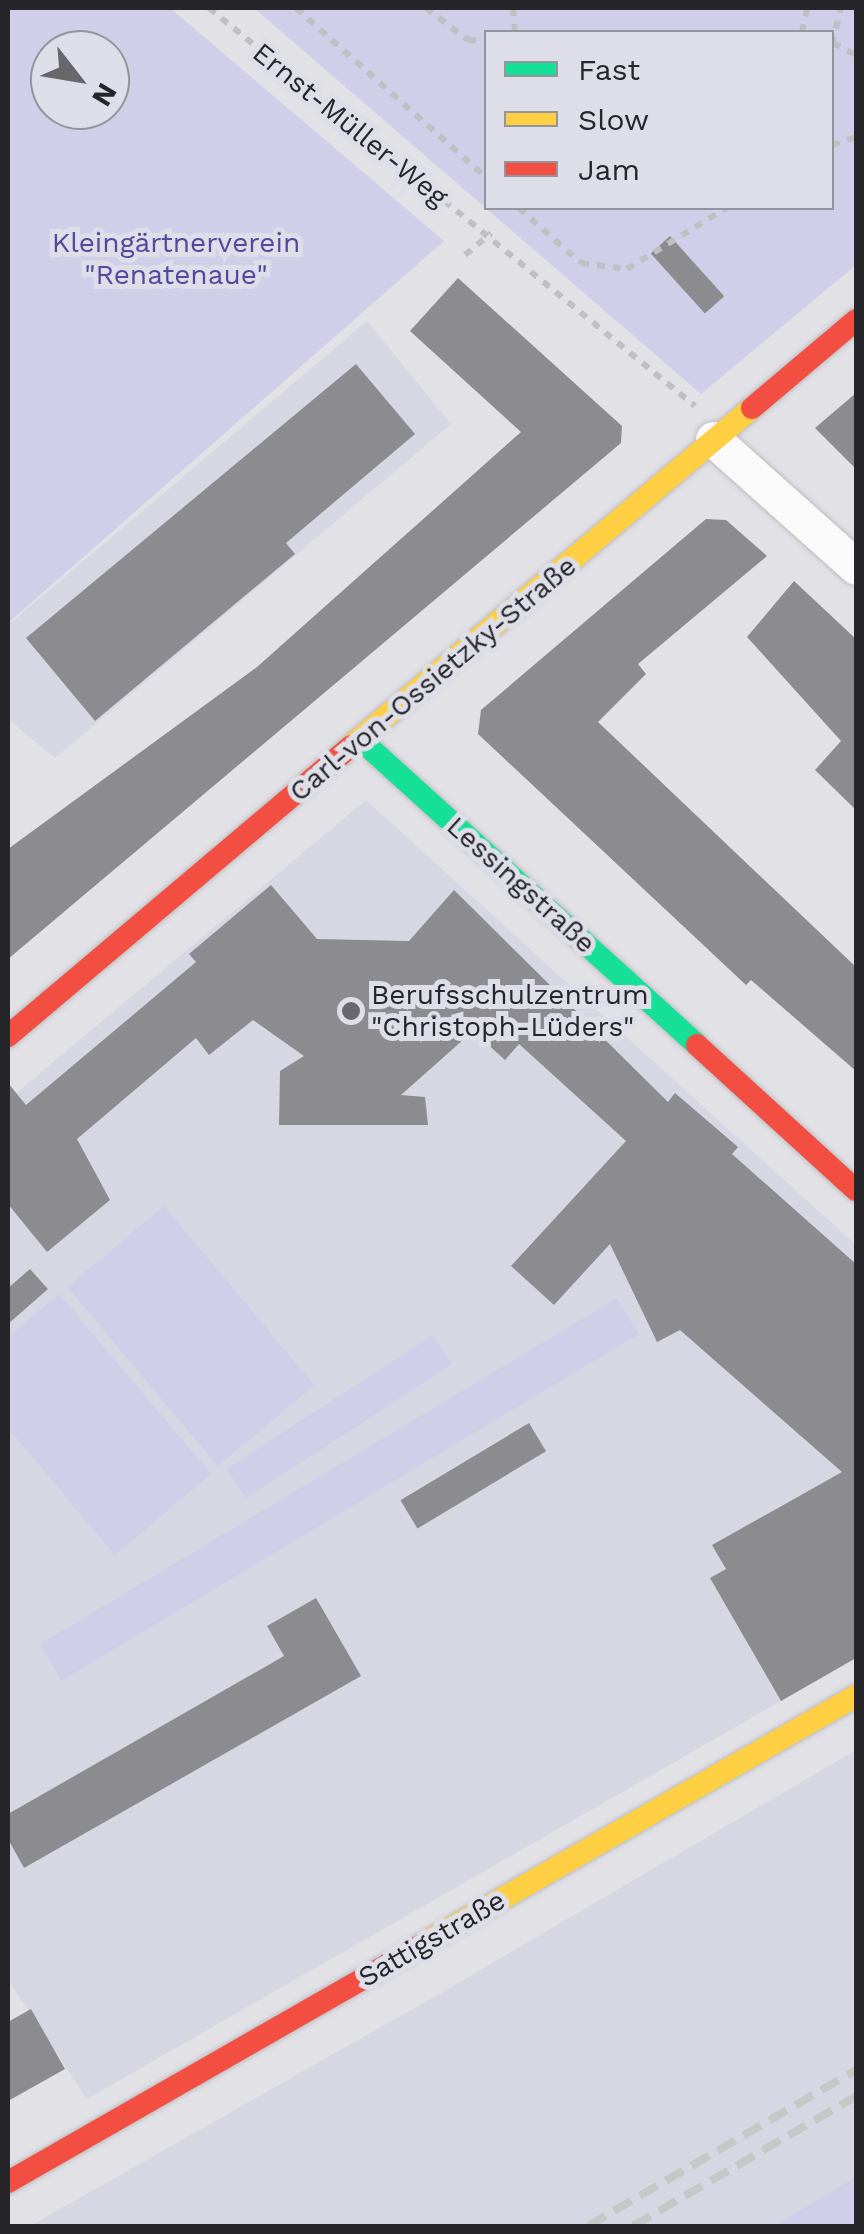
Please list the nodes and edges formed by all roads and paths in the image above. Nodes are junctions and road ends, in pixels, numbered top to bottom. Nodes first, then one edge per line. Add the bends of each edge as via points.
1 (209, 8) edge
2 (296, 8) edge
3 (426, 8) edge
4 (841, 8) edge
5 (834, 36) edge
6 (484, 41) edge
7 (484, 176) edge
8 (521, 210) edge
9 (723, 210) edge
10 (491, 232) junction
11 (465, 255) dead end
12 (856, 320) edge
13 (713, 439) junction
14 (856, 567) edge
15 (362, 742) junction
16 (8, 1036) edge
17 (856, 1190) edge
18 (856, 1696) edge
19 (8, 2182) edge

1 - 10 path, Ernst-Müller-Weg via 418,188
2 - 7 path
3 - 6 path via 468,40
4 - 5 path
8 - 9 path via 581,264 628,269
10 - 11 path
10 - 13 path, Ernst-Müller-Weg via 694,404
12 - 13 street, Carl-von-Ossietzky-Straße
13 - 14 street
13 - 15 street, Carl-von-Ossietzky-Straße
15 - 16 street, Carl-von-Ossietzky-Straße
15 - 17 street, Lessingstraße
18 - 19 street, Sattigstraße

